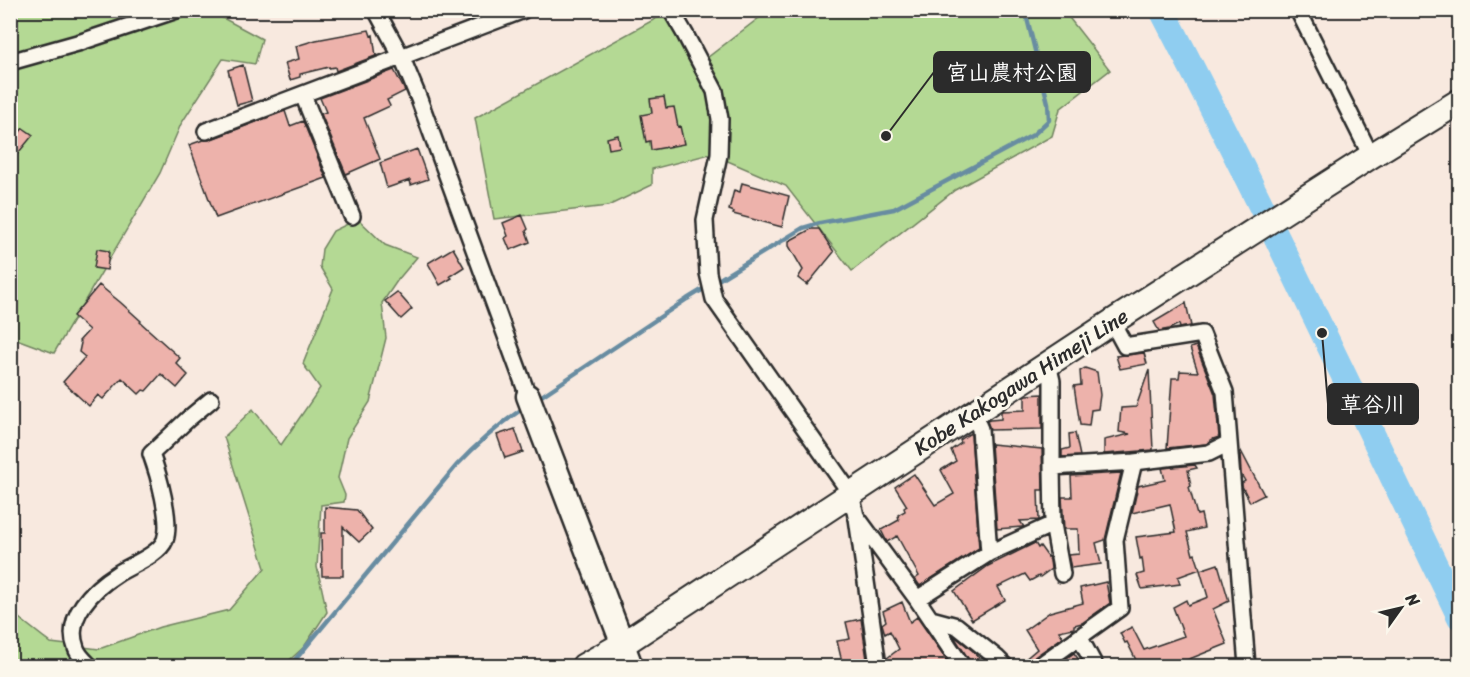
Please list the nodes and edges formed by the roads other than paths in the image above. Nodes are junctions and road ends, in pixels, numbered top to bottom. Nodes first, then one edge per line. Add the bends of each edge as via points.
1 (177, 10) edge
2 (376, 10) edge
3 (524, 10) edge
4 (671, 10) edge
5 (1298, 10) edge
6 (402, 58) junction
7 (10, 62) edge
8 (303, 95) junction
9 (1460, 101) edge
10 (206, 131) dead end
11 (1371, 156) junction
12 (352, 216) dead end
13 (1112, 322) junction
14 (1048, 364) junction
15 (528, 396) joint
16 (211, 400) dead end
17 (974, 413) junction
18 (1229, 443) junction
19 (1134, 462) junction
20 (1052, 467) junction
21 (854, 505) junction
22 (1053, 524) junction
23 (989, 553) junction
24 (1062, 574) dead end
25 (917, 599) junction
26 (930, 619) junction
27 (1080, 638) junction
28 (627, 655) edge
29 (90, 666) edge
30 (584, 666) edge
31 (878, 666) edge
32 (962, 666) edge
33 (1005, 666) edge
34 (1039, 666) edge
35 (1095, 666) edge
36 (1246, 666) edge

1 - 7 street
2 - 6 street
3 - 6 street
4 - 21 street via 715,91 720,119 719,154 705,220 708,273 714,299
5 - 11 street
6 - 8 street
6 - 15 street
8 - 10 street
8 - 12 street
9 - 11 main road, Kobe Kakogawa Himeji Line
11 - 13 main road, Kobe Kakogawa Himeji Line
13 - 14 main road, Kobe Kakogawa Himeji Line
13 - 18 street via 1125,346 1202,334 1225,392
14 - 17 main road, Kobe Kakogawa Himeji Line
14 - 20 street via 1052,381
15 - 28 street
16 - 29 street via 152,454 160,479 166,539 159,549 98,589 78,613 73,640 76,651
17 - 21 main road, Kobe Kakogawa Himeji Line
17 - 23 street via 980,429
18 - 19 street via 1209,453
18 - 36 street
19 - 20 street
19 - 27 street via 1115,540 1120,608
20 - 22 street
21 - 25 street
21 - 28 main road, Kobe Kakogawa Himeji Line
21 - 31 street
22 - 23 street
22 - 24 street
23 - 25 street
25 - 26 street
26 - 32 street
26 - 33 street via 957,626
27 - 34 street
27 - 35 street
28 - 30 main road, Kobe Kakogawa Himeji Line

